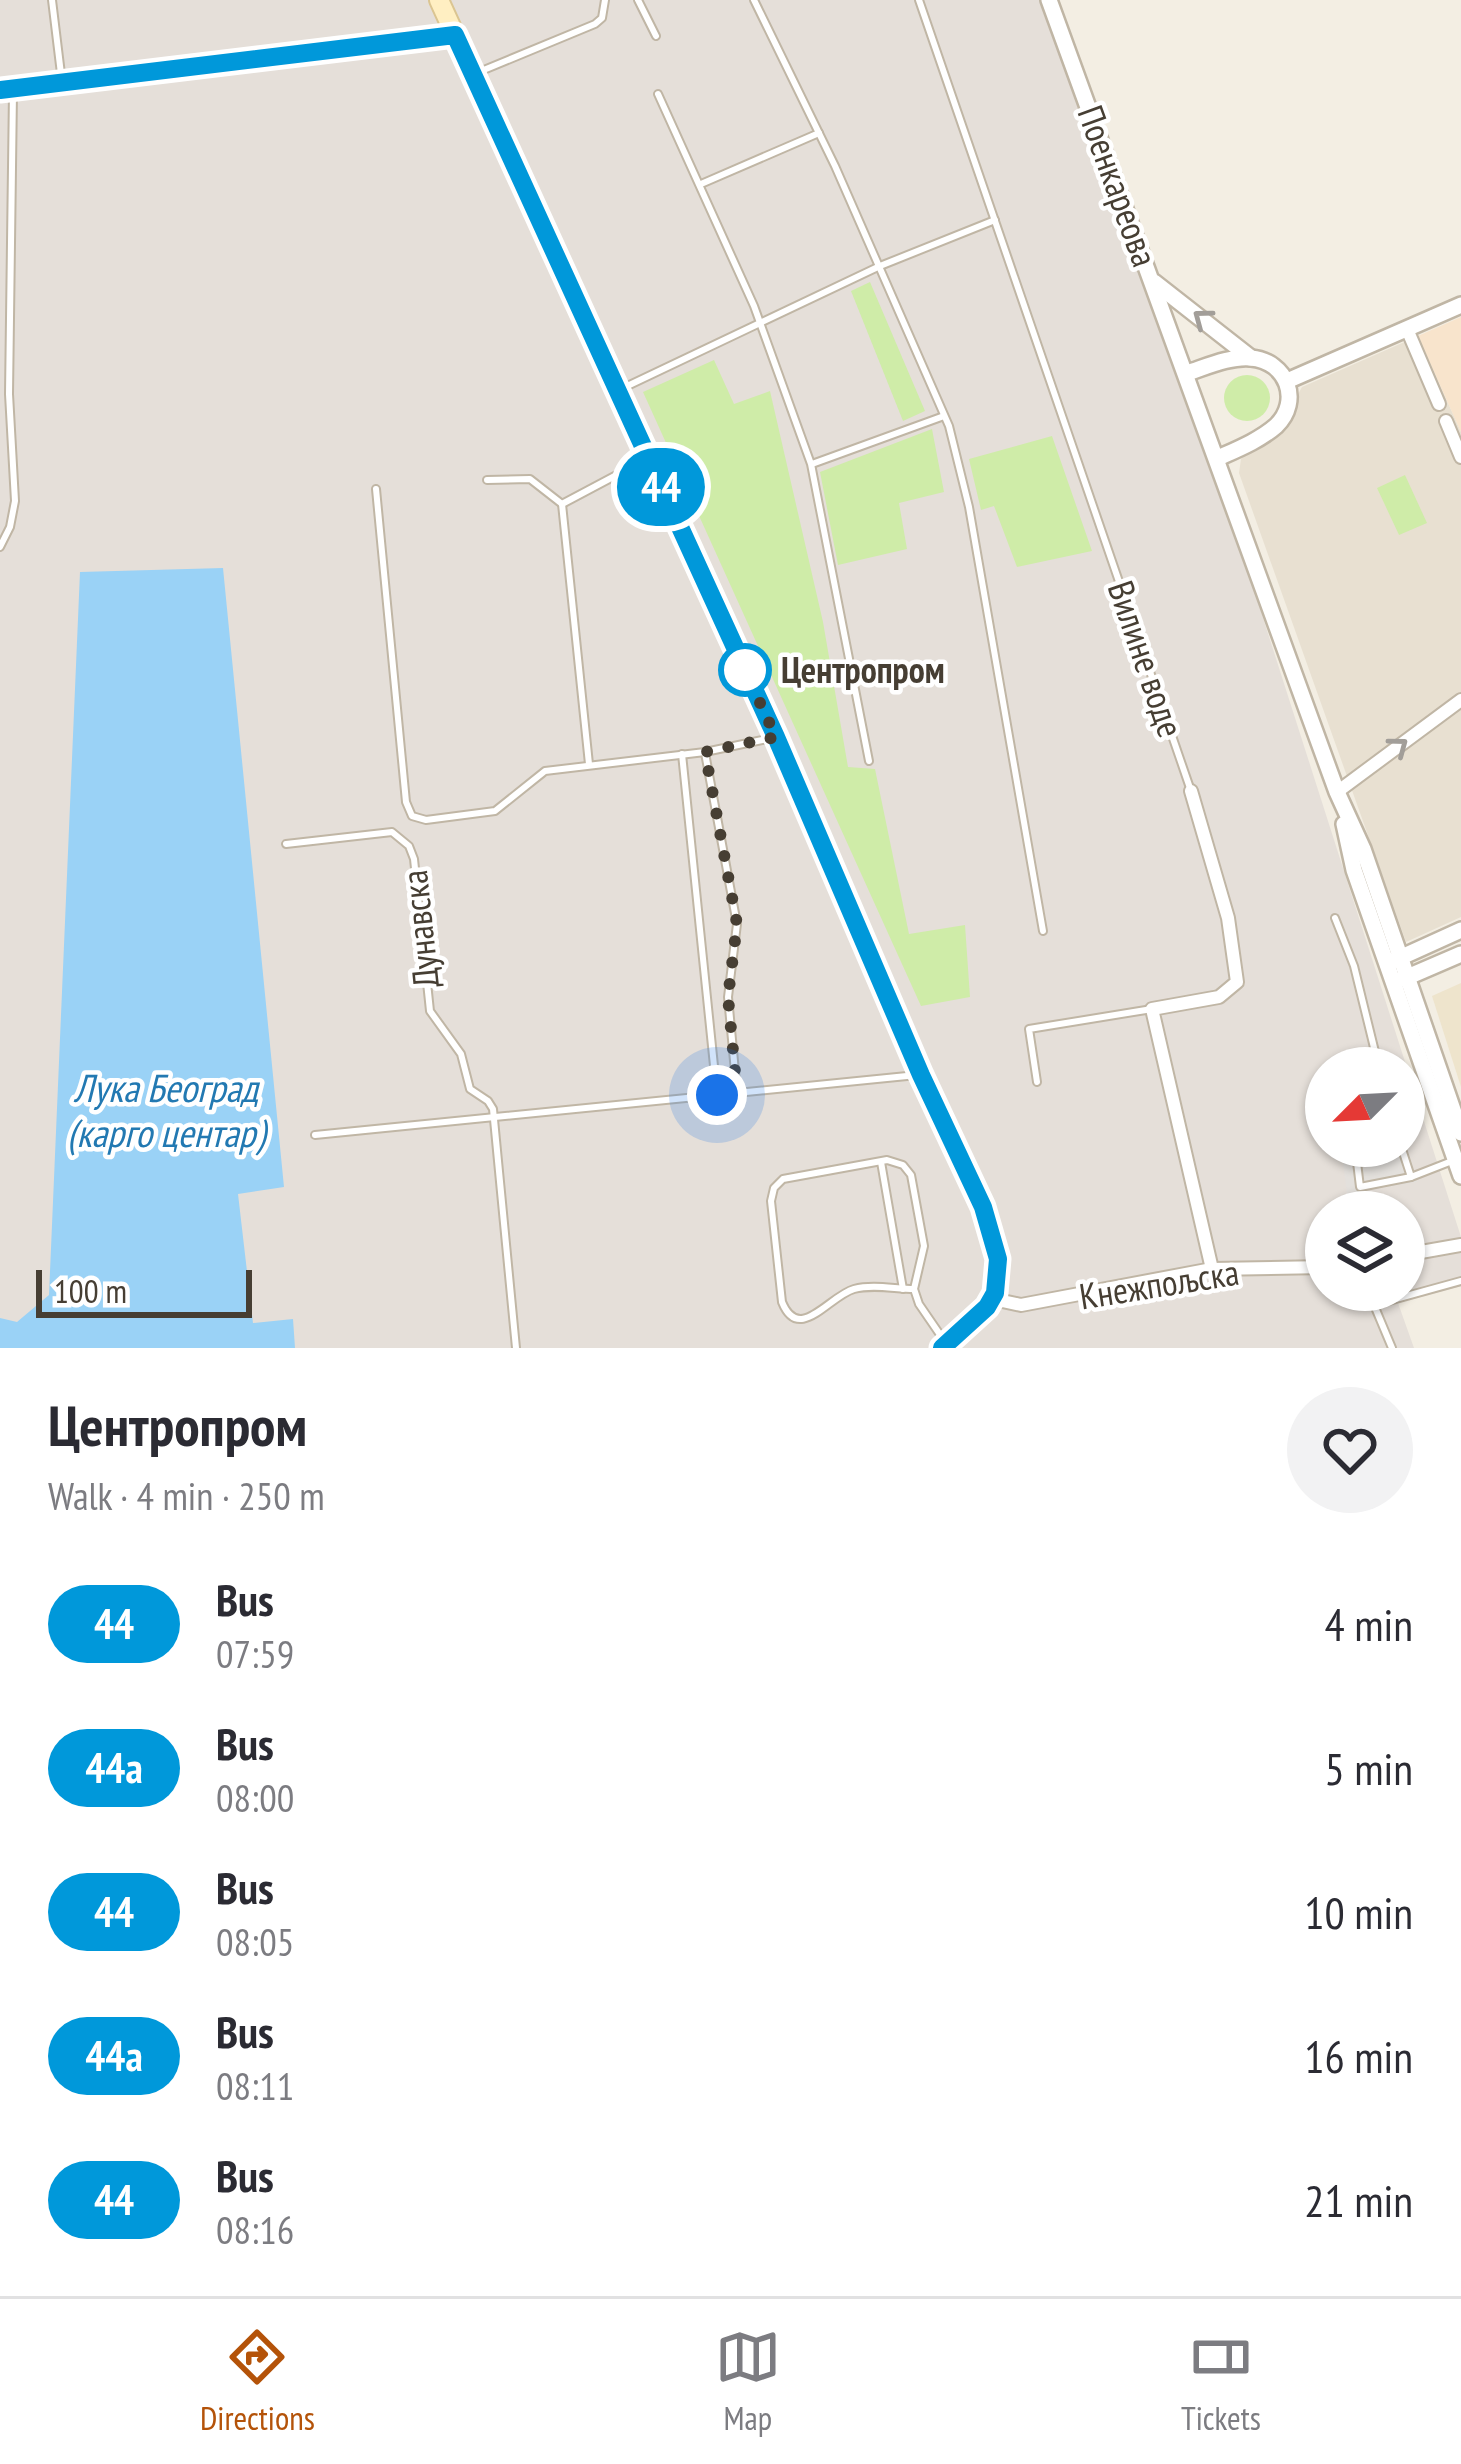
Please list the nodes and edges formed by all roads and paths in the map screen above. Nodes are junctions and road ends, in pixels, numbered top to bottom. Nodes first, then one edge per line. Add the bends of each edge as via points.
1 (52, 0) edge
2 (440, 0) edge
3 (604, 0) edge
4 (638, 0) edge
5 (754, 0) edge
6 (920, 0) edge
7 (1049, 0) edge
8 (455, 35) junction
9 (656, 36) dead end
10 (473, 75) junction
11 (62, 82) junction
12 (7, 89) edge
13 (658, 94) dead end
14 (819, 134) junction
15 (700, 184) junction
16 (994, 220) junction
17 (880, 266) junction
18 (1153, 281) junction
19 (1461, 305) edge
20 (760, 323) junction
21 (1407, 329) junction
22 (1251, 358) junction
23 (1187, 373) junction
24 (1287, 381) junction
25 (617, 391) junction
26 (1439, 404) dead end
27 (944, 416) junction
28 (1446, 421) dead end
29 (1461, 457) edge
30 (648, 458) junction
31 (1219, 458) junction
32 (811, 464) junction
33 (488, 480) dead end
34 (376, 489) dead end
35 (562, 504) junction
36 (0, 547) edge
37 (1461, 700) edge
38 (776, 737) junction
39 (705, 752) junction
40 (682, 754) junction
41 (869, 761) dead end
42 (589, 764) junction
43 (1191, 791) joint
44 (1337, 792) junction
45 (286, 844) dead end
46 (1335, 918) dead end
47 (1461, 930) edge
48 (1042, 931) dead end
49 (1461, 954) edge
50 (1394, 960) junction
51 (1400, 981) junction
52 (1152, 1010) junction
53 (1374, 1047) edge
54 (921, 1075) junction
55 (1037, 1082) dead end
56 (737, 1093) junction
57 (717, 1095) junction
58 (494, 1118) junction
59 (1461, 1133) edge
60 (316, 1135) dead end
61 (881, 1161) junction
62 (1459, 1164) edge
63 (1358, 1167) edge
64 (1408, 1167) edge
65 (1411, 1177) junction
66 (1461, 1245) edge
67 (1425, 1251) edge
68 (1305, 1267) edge
69 (1212, 1269) junction
70 (1461, 1281) edge
71 (903, 1289) junction
72 (914, 1289) junction
73 (993, 1299) junction
74 (944, 1345) edge
75 (516, 1348) edge
76 (1392, 1348) edge

1 - 11 lane
2 - 8 main road
3 - 10 lane via 595,24
4 - 9 lane
5 - 14 lane
6 - 16 lane, Вилине воде
7 - 18 street, Поенкареова
8 - 10 main road
8 - 11 street
10 - 25 main road
11 - 12 street
12 - 36 lane via 15,501
13 - 15 lane
14 - 15 lane
14 - 17 lane
15 - 20 lane
16 - 17 lane
16 - 43 lane, Вилине воде
17 - 20 lane
17 - 27 lane
22 -> 18 street
18 - 23 street, Поенкареова
19 - 21 street
20 - 25 lane
20 - 32 lane
21 - 24 street
21 - 26 street
22 - 23 street
22 - 24 street
23 - 31 street, Поенкареова
24 - 31 street via 1291,400 1281,420
25 - 30 main road
27 - 32 lane
27 - 48 lane via 969,507
28 - 29 street
30 - 35 lane
30 - 38 main road
31 - 44 street, Поенкареова
32 - 41 lane
33 - 35 lane via 530,479
34 - 42 lane via 412,816 495,812 545,771
35 - 42 lane
44 -> 37 street
38 - 39 lane
38 - 54 main road
39 - 40 lane
39 - 56 lane via 737,924 728,997
40 - 42 lane
40 - 57 lane
43 - 52 street, Вилине воде via 1228,918 1237,982 1219,997
44 - 50 street, Поенкареова via 1354,870
45 - 58 lane, Дунавска via 392,832 409,846 430,1011
46 - 53 lane
47 - 50 street
49 - 51 street
50 - 51 street, Поенкареова
51 - 59 street
51 - 62 street
52 - 55 lane via 1024,1030
52 - 69 street
54 - 56 lane
54 - 73 main road via 988,1223 998,1268
56 - 57 lane
57 - 58 lane
58 - 60 lane
58 - 75 lane
61 - 71 lane
61 - 71 lane via 774,1187 782,1302 790,1316 807,1320 846,1292
61 - 72 lane via 898,1162 910,1175 924,1246
62 - 65 lane
63 - 65 lane via 1360,1187
64 - 65 lane
66 - 67 street
68 - 69 street, Кнежпољска
69 - 73 street, Кнежпољска via 1028,1304
70 - 76 lane via 1374,1305
71 - 72 lane
72 - 74 lane
73 - 74 main road

